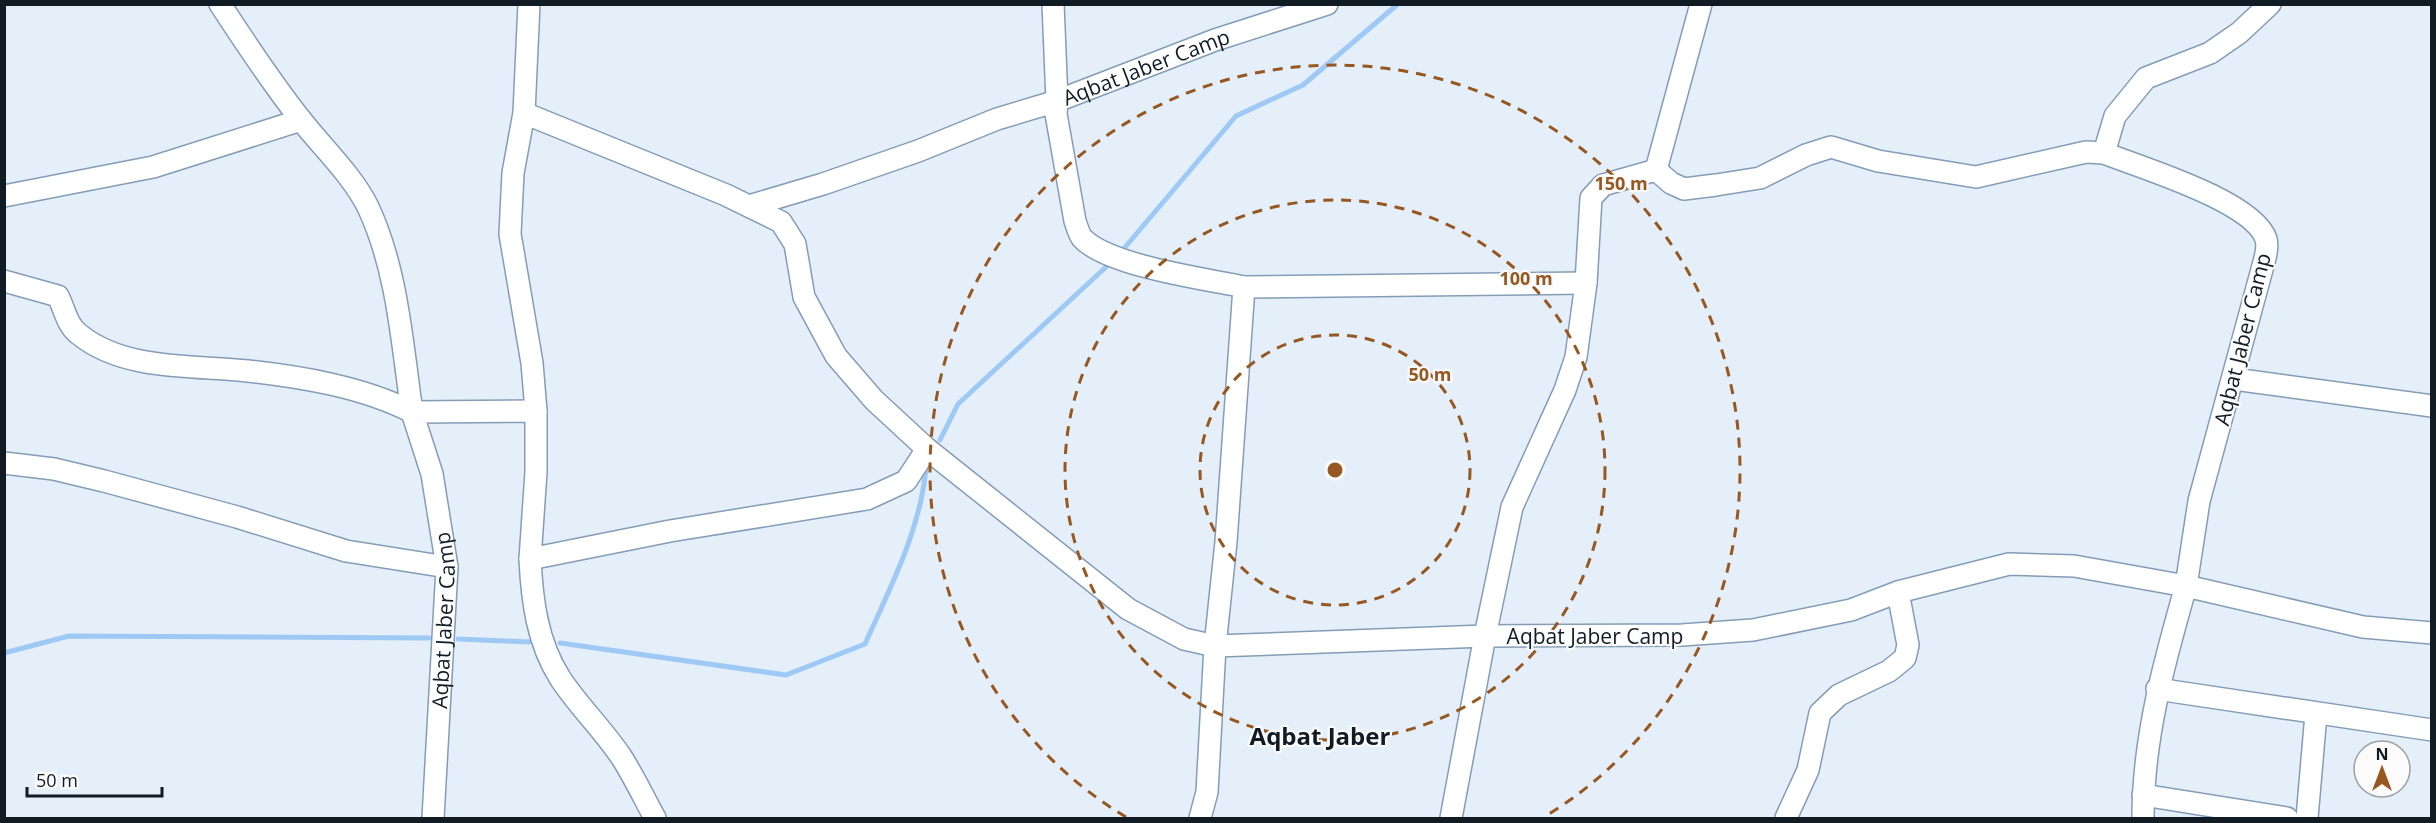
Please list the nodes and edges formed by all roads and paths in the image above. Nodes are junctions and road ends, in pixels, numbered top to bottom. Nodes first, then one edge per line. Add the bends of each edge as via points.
1 (220, 4) edge
2 (1053, 4) edge
3 (1327, 4) edge
4 (1701, 4) edge
5 (2270, 4) edge
6 (531, 5) edge
7 (1057, 101) junction
8 (524, 113) junction
9 (301, 120) junction
10 (2104, 153) junction
11 (1656, 170) junction
12 (808, 189) junction
13 (4, 196) edge
14 (749, 206) junction
15 (787, 230) junction
16 (4, 281) edge
17 (1586, 283) junction
18 (1244, 287) junction
19 (2234, 379) junction
20 (2432, 406) edge
21 (536, 411) junction
22 (412, 412) junction
23 (927, 449) junction
24 (4, 463) edge
25 (530, 559) junction
26 (447, 567) junction
27 (2186, 586) junction
28 (1898, 592) junction
29 (2432, 633) edge
30 (1485, 636) junction
31 (1215, 646) junction
32 (2157, 689) junction
33 (2316, 714) junction
34 (2432, 730) edge
35 (2143, 795) junction
36 (433, 819) edge
37 (655, 819) edge
38 (1200, 819) edge
39 (1451, 819) edge
40 (1786, 819) edge
41 (2143, 819) edge
42 (2287, 819) edge
43 (2307, 819) edge

1 - 9 street, Aqbat Jaber Camp
2 - 7 street
3 - 7 street, Aqbat Jaber Camp via 1215,40
4 - 11 street
5 - 10 street via 2210,53 2146,78 2115,116
6 - 8 street
7 - 12 street via 997,119
7 - 18 street, Aqbat Jaber Camp via 1056,114 1081,237 1090,245 1138,265
8 - 14 street
8 - 21 street via 513,173 510,234 531,354
9 - 13 street via 153,167
9 - 22 street, Aqbat Jaber Camp via 352,182 377,230 395,297
10 - 11 street, Aqbat Jaber Camp via 2086,152 1976,177 1878,161 1831,147 1760,178 1684,189
10 - 19 street, Aqbat Jaber Camp via 2214,196 2242,211 2263,232 2267,241 2264,262
11 - 17 street, Aqbat Jaber Camp via 1603,185 1591,198
12 - 14 street
12 - 15 street via 789,215
14 - 15 street via 781,222
15 - 23 street via 795,244 804,297 836,356 874,400
16 - 22 street via 58,296 69,324 79,335 120,355 167,365 304,380 393,402
17 - 18 street
17 - 30 street, Aqbat Jaber Camp via 1576,357 1512,507
18 - 31 street
19 - 20 street
19 - 27 street, Aqbat Jaber Camp via 2199,501
21 - 22 street
21 - 25 street
22 - 26 street, Aqbat Jaber Camp via 432,474
23 - 25 street via 906,481 867,499 670,531
23 - 31 street via 1128,609 1184,639
24 - 26 street via 104,481 346,551
25 - 37 street via 536,617 550,658 564,684 623,759
26 - 36 street, Aqbat Jaber Camp
27 - 28 street, Aqbat Jaber Camp via 2074,566 2027,563 1989,567
27 - 29 street, Aqbat Jaber Camp via 2363,627
27 - 32 street, Aqbat Jaber Camp
28 - 30 street, Aqbat Jaber Camp via 1851,610 1722,633
28 - 40 street via 1908,645 1905,658 1889,671 1839,695 1820,712 1808,770
30 - 31 street
30 - 39 street
31 - 38 street via 1207,792
32 - 33 street
32 - 35 street, Aqbat Jaber Camp
33 - 34 street
33 - 43 street
35 - 41 street, Aqbat Jaber Camp
35 - 42 street

